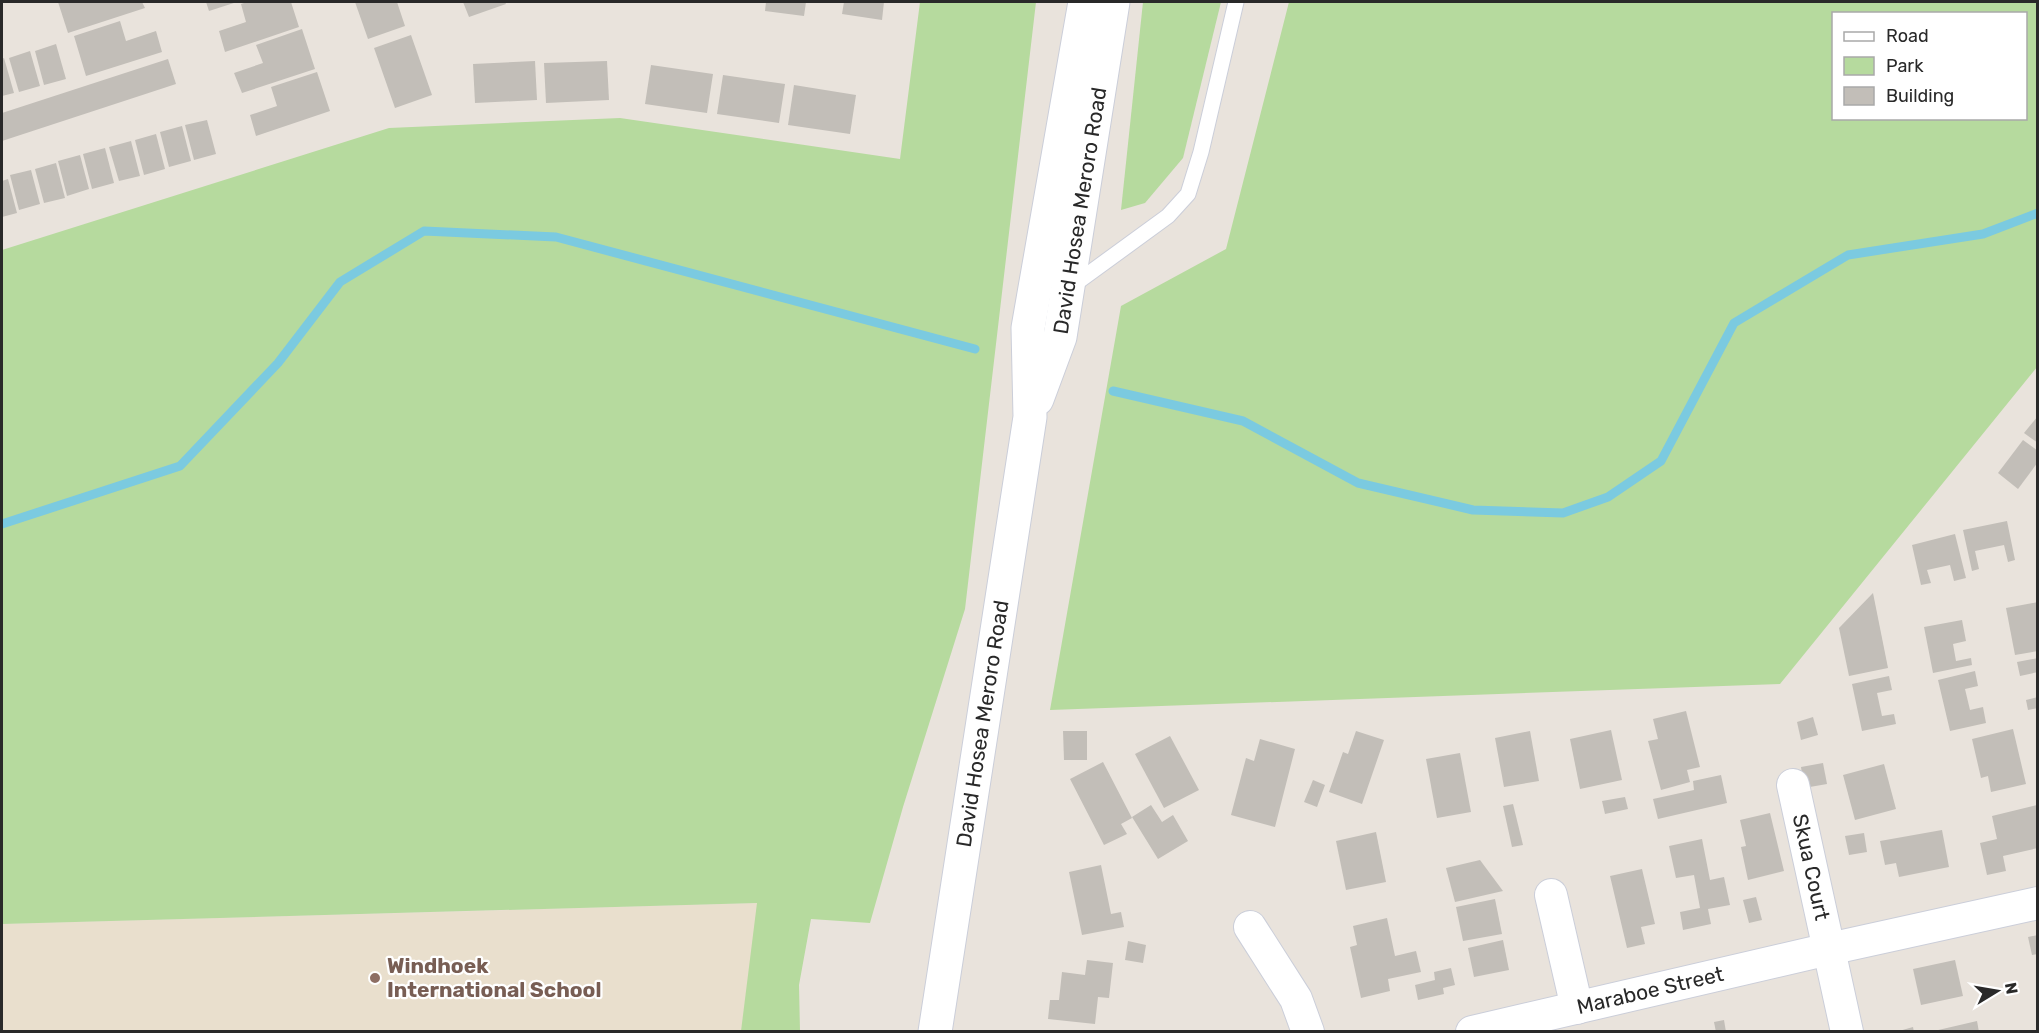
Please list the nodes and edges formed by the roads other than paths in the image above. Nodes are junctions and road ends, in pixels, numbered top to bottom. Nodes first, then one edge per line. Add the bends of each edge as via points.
1 (1113, 2) edge
2 (1236, 2) edge
3 (1082, 10) edge
4 (1069, 287) junction
5 (1030, 417) junction
6 (1793, 785) dead end
7 (1551, 895) dead end
8 (2037, 903) edge
9 (1250, 927) dead end
10 (1829, 949) junction
11 (1577, 1008) junction
12 (935, 1032) edge
13 (1308, 1032) edge
14 (1472, 1032) edge
15 (1846, 1032) edge

1 - 4 main road, David Hosea Meroro Road
2 - 4 lane via 1188,194 1168,216
3 - 5 main road, David Hosea Meroro Road via 1028,328
4 - 5 main road, David Hosea Meroro Road via 1060,337
5 - 12 main road, David Hosea Meroro Road
6 - 10 street, Skua Court
7 - 11 street
8 - 10 street, Maraboe Street
9 - 13 street via 1296,999
10 - 11 street, Maraboe Street
10 - 15 street
11 - 14 street, Maraboe Street

